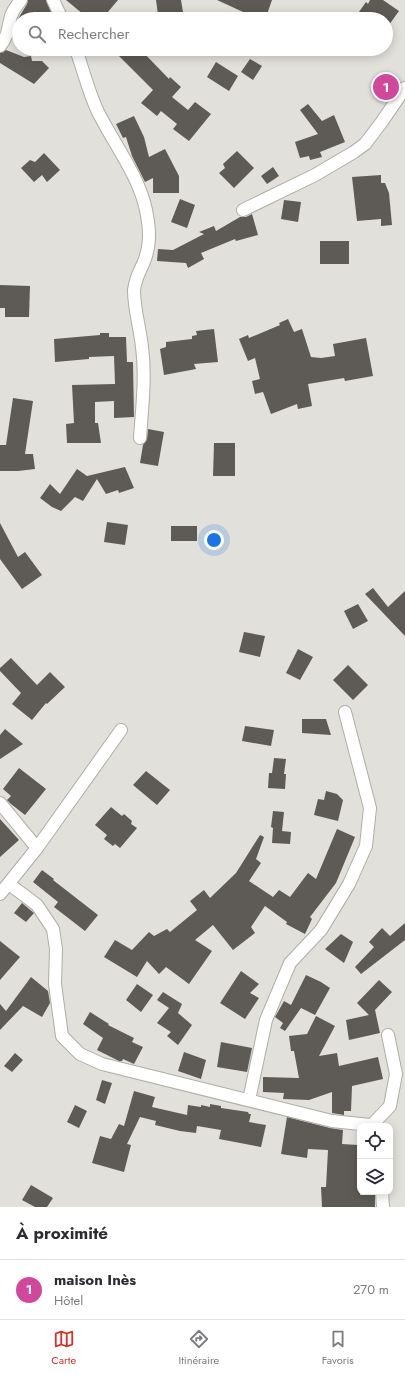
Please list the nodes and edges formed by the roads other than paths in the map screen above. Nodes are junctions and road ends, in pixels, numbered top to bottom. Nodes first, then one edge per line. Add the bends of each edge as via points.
1 (21, 0) edge
2 (53, 0) edge
3 (13, 12) edge
4 (59, 12) edge
5 (12, 14) edge
6 (0, 46) edge
7 (78, 56) edge
8 (405, 88) edge
9 (243, 210) dead end
10 (140, 438) dead end
11 (345, 712) dead end
12 (121, 730) dead end
13 (0, 803) edge
14 (37, 848) junction
15 (9, 884) junction
16 (0, 894) edge
17 (388, 1036) dead end
18 (249, 1100) junction
19 (372, 1123) edge
20 (357, 1124) edge
21 (382, 1195) edge
22 (383, 1207) edge

1 - 3 street
2 - 4 street
5 - 6 street via 9,31
7 - 10 street via 98,111 140,189 147,217 150,239 134,289 142,348
8 - 9 street via 365,144 314,175
11 - 18 street via 370,808 366,846 349,884 321,930 290,963 266,1020
12 - 14 street
13 - 14 street
14 - 15 street
15 - 16 street
15 - 18 street via 37,905 53,929 56,949 55,984 62,1036 80,1054 102,1064
17 - 19 street via 396,1074 390,1106
18 - 20 street via 332,1121
21 - 22 street

